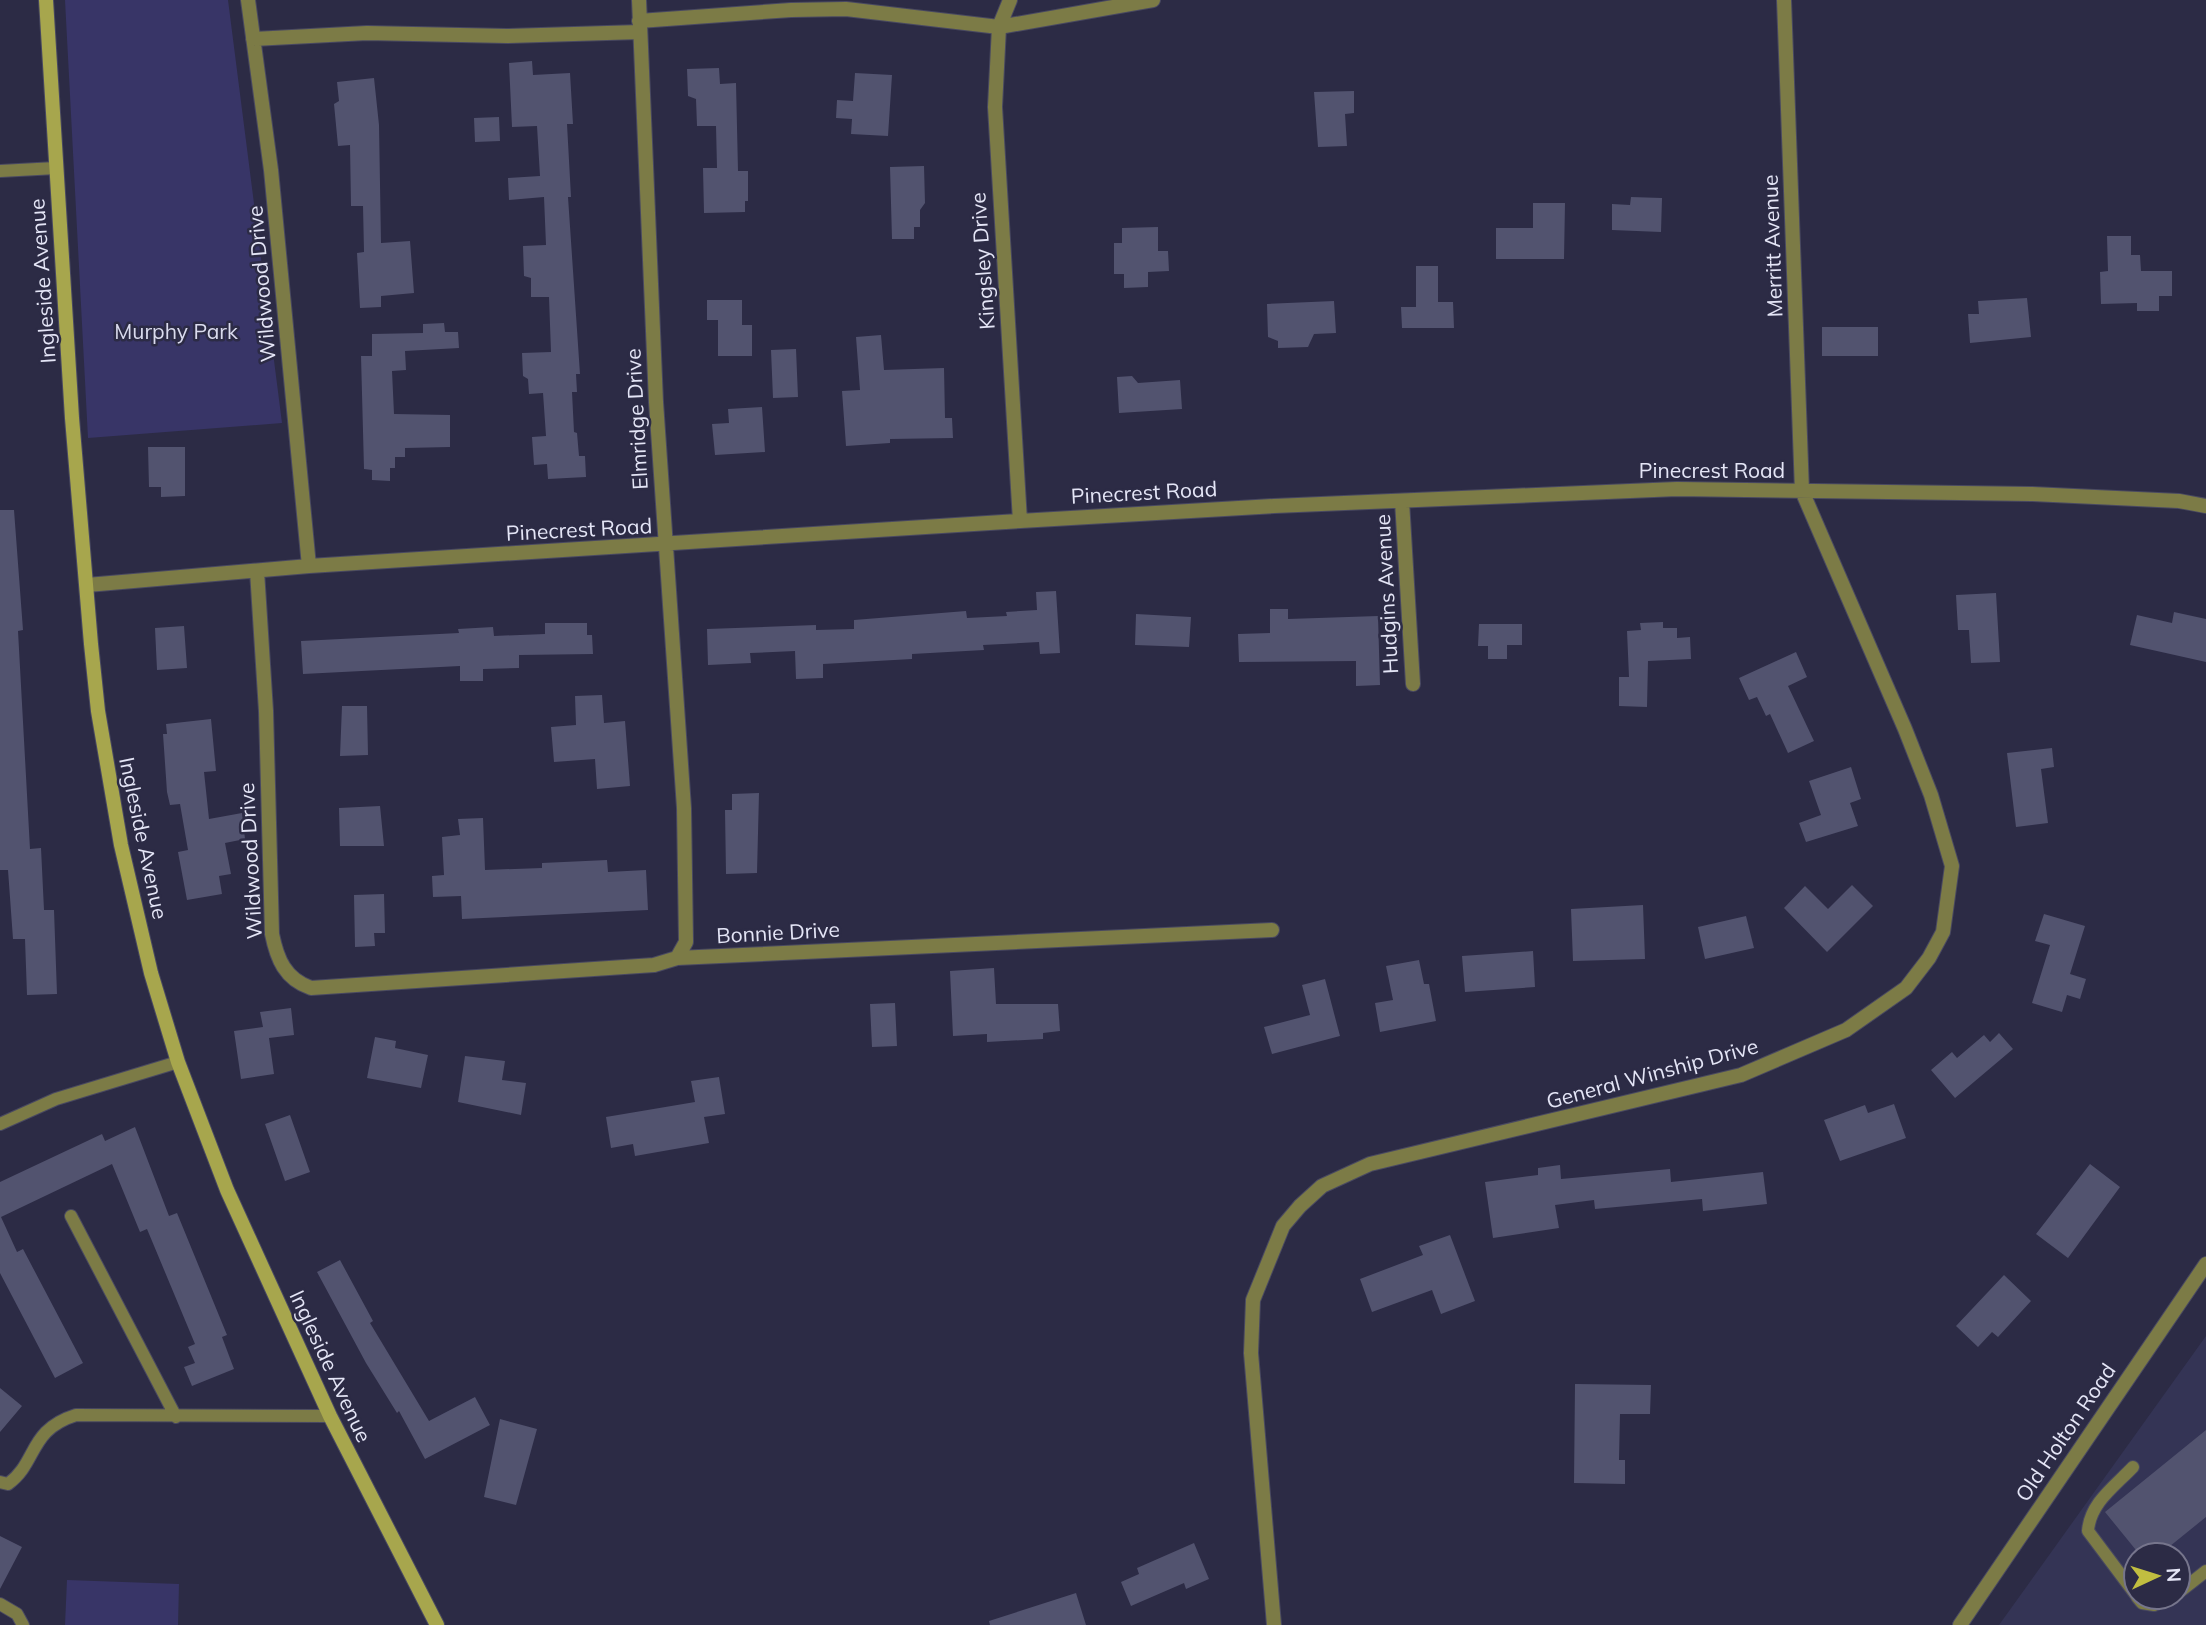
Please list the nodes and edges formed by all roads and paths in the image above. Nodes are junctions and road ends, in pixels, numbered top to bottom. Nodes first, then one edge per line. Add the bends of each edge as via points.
1 (46, 0) edge
2 (248, 0) edge
3 (639, 0) edge
4 (1010, 0) edge
5 (1153, 0) edge
6 (1784, 0) edge
7 (640, 27) junction
8 (999, 27) junction
9 (253, 39) junction
10 (56, 168) junction
11 (0, 171) edge
12 (1802, 491) junction
13 (1402, 501) junction
14 (2206, 506) edge
15 (1020, 521) junction
16 (665, 545) junction
17 (309, 566) junction
18 (257, 571) junction
19 (86, 585) junction
20 (1413, 684) dead end
21 (1272, 930) dead end
22 (677, 958) junction
23 (291, 977) joint
24 (178, 1062) junction
25 (0, 1124) edge
26 (71, 1216) dead end
27 (2206, 1264) edge
28 (330, 1416) junction
29 (176, 1417) junction
30 (2133, 1467) dead end
31 (0, 1482) edge
32 (2206, 1571) edge
33 (2122, 1576) edge
34 (2192, 1582) edge
35 (0, 1604) edge
36 (23, 1625) edge
37 (437, 1625) edge
38 (1274, 1625) edge
39 (1960, 1625) edge

1 - 10 street, Ingleside Avenue
2 - 9 street, Wildwood Drive
3 - 7 street, Elmridge Drive
4 - 8 street, Kingsley Drive
5 - 8 street
6 - 12 street, Merritt Avenue
7 - 8 street via 846,9
7 - 9 street via 520,36 367,33
7 - 16 street, Elmridge Drive
8 - 15 street, Kingsley Drive via 996,145
9 - 17 street, Wildwood Drive via 271,170
10 - 11 lane
10 - 19 street, Ingleside Avenue
12 - 13 street, Pinecrest Road via 1677,489
12 - 14 street, Pinecrest Road via 2032,494
12 - 38 street, General Winship Drive via 1931,794 1952,866 1943,932 1906,988 1846,1030 1795,1054 1741,1075 1370,1164 1322,1186 1300,1206 1278,1236 1253,1300 1251,1353
13 - 15 street, Pinecrest Road
13 - 20 street, Hudgins Avenue
15 - 16 street, Pinecrest Road
16 - 17 street, Pinecrest Road
16 - 22 street, Elmridge Drive via 684,808 686,942
17 - 18 street, Pinecrest Road
18 - 19 street, Pinecrest Road
18 - 23 street, Wildwood Drive via 272,934 277,957
19 - 24 street, Ingleside Avenue via 98,711 121,845 151,973
21 - 22 street, Bonnie Drive
22 - 23 street, Bonnie Drive via 654,965 311,988
24 - 25 lane via 56,1099
24 - 28 street, Ingleside Avenue via 227,1189
26 - 29 lane
27 - 39 street, Old Holton Road
28 - 29 lane
28 - 37 street, Ingleside Avenue
29 - 31 lane via 96,1414 57,1421 40,1438 16,1478 8,1484
30 - 33 lane via 2089,1517 2088,1531
32 - 34 lane
35 - 36 lane via 17,1614

